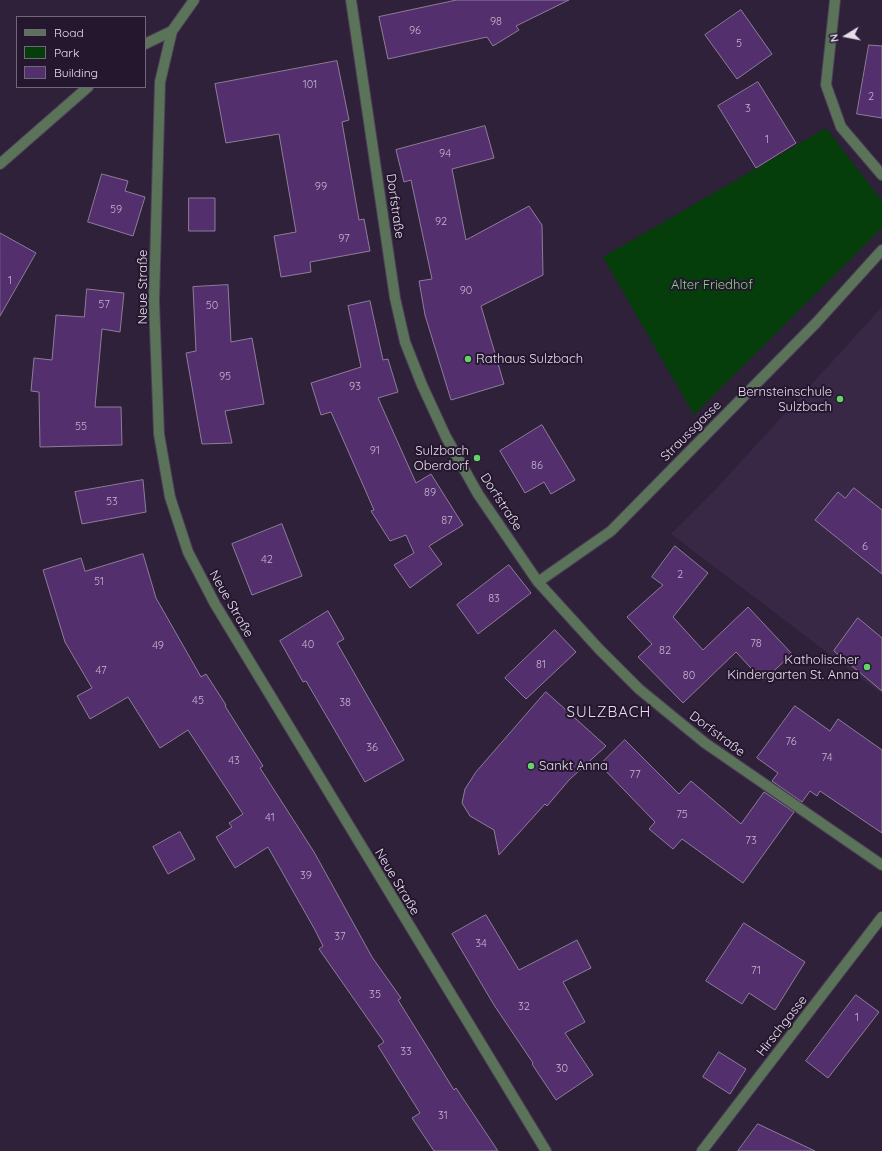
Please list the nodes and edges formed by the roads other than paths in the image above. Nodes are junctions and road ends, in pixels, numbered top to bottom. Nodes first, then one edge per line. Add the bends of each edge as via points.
1 (194, 0) edge
2 (351, 0) edge
3 (835, 0) edge
4 (172, 31) junction
5 (146, 44) edge
6 (87, 88) edge
7 (0, 164) edge
8 (882, 175) edge
9 (882, 250) edge
10 (538, 582) junction
11 (882, 865) edge
12 (882, 917) edge
13 (546, 1151) edge
14 (702, 1151) edge

1 - 4 street, Neue Straße
2 - 10 street, Dorfstraße via 395,298 405,342 446,438 478,494
3 - 8 street via 826,85 841,127
4 - 5 street
4 - 13 street, Neue Straße via 160,82 155,309 159,434 170,497 188,552 219,611
6 - 7 street
9 - 10 street, Straussgasse via 816,323 610,530
10 - 11 street, Dorfstraße via 598,649 639,689 699,738
12 - 14 street, Hirschgasse

